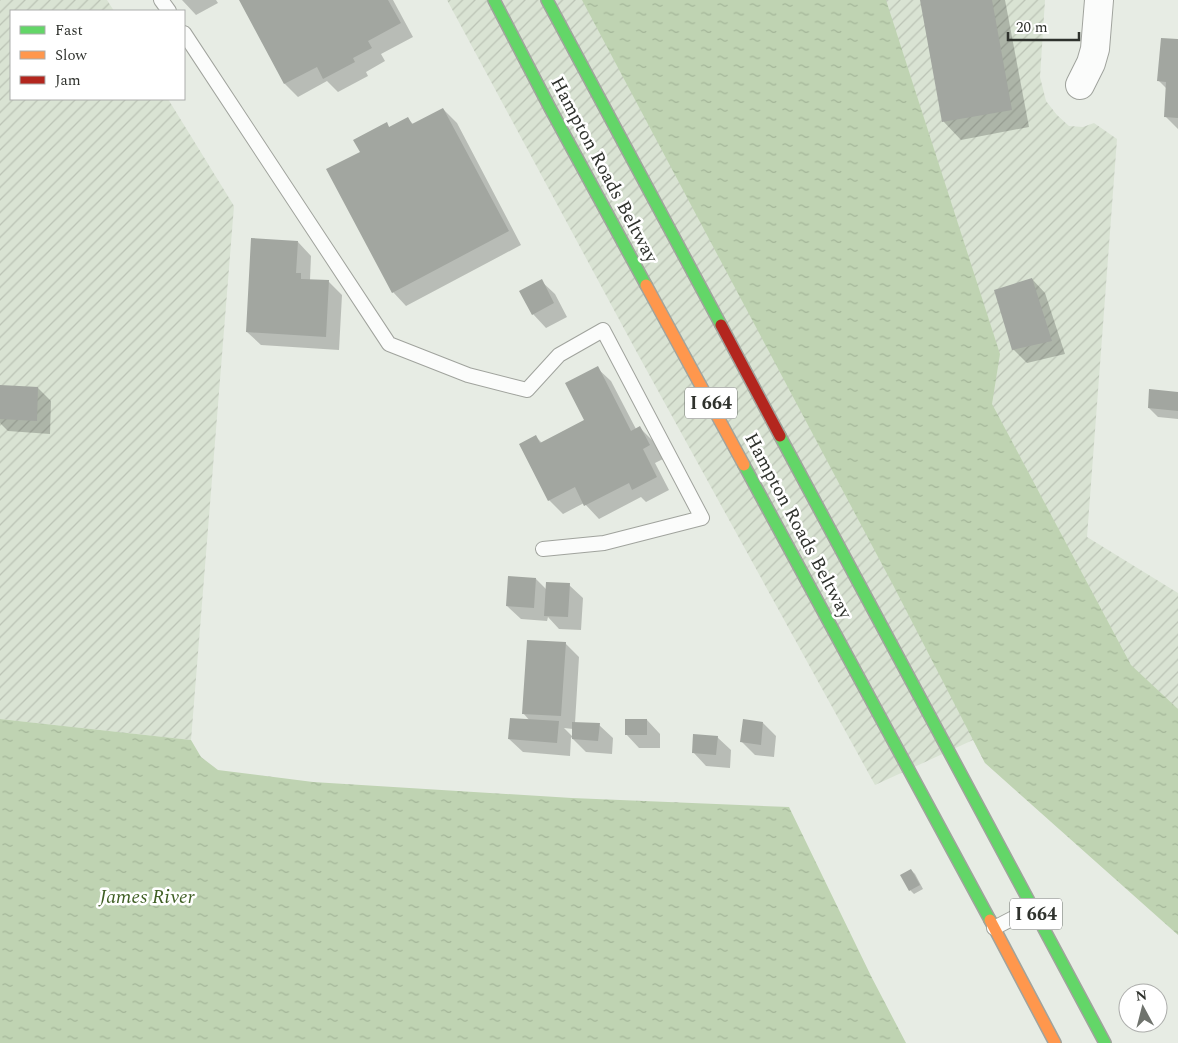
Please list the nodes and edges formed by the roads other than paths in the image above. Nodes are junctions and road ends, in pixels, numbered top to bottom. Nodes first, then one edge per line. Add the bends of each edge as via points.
1 (494, 0) edge
2 (547, 0) edge
3 (1099, 0) edge
4 (185, 35) edge
5 (1080, 85) dead end
6 (543, 549) dead end
7 (1033, 908) junction
8 (994, 928) junction
9 (1055, 1043) edge
10 (1105, 1043) edge

1 - 8 highway, Hampton Roads Beltway / I 664
2 - 7 highway, Hampton Roads Beltway / I 664
3 - 5 street via 1091,63
4 - 6 lane via 389,344 468,375 527,390 560,355 604,330 702,518 604,543
7 - 8 lane
7 - 10 highway, Hampton Roads Beltway / I 664
8 - 9 highway, Hampton Roads Beltway / I 664

